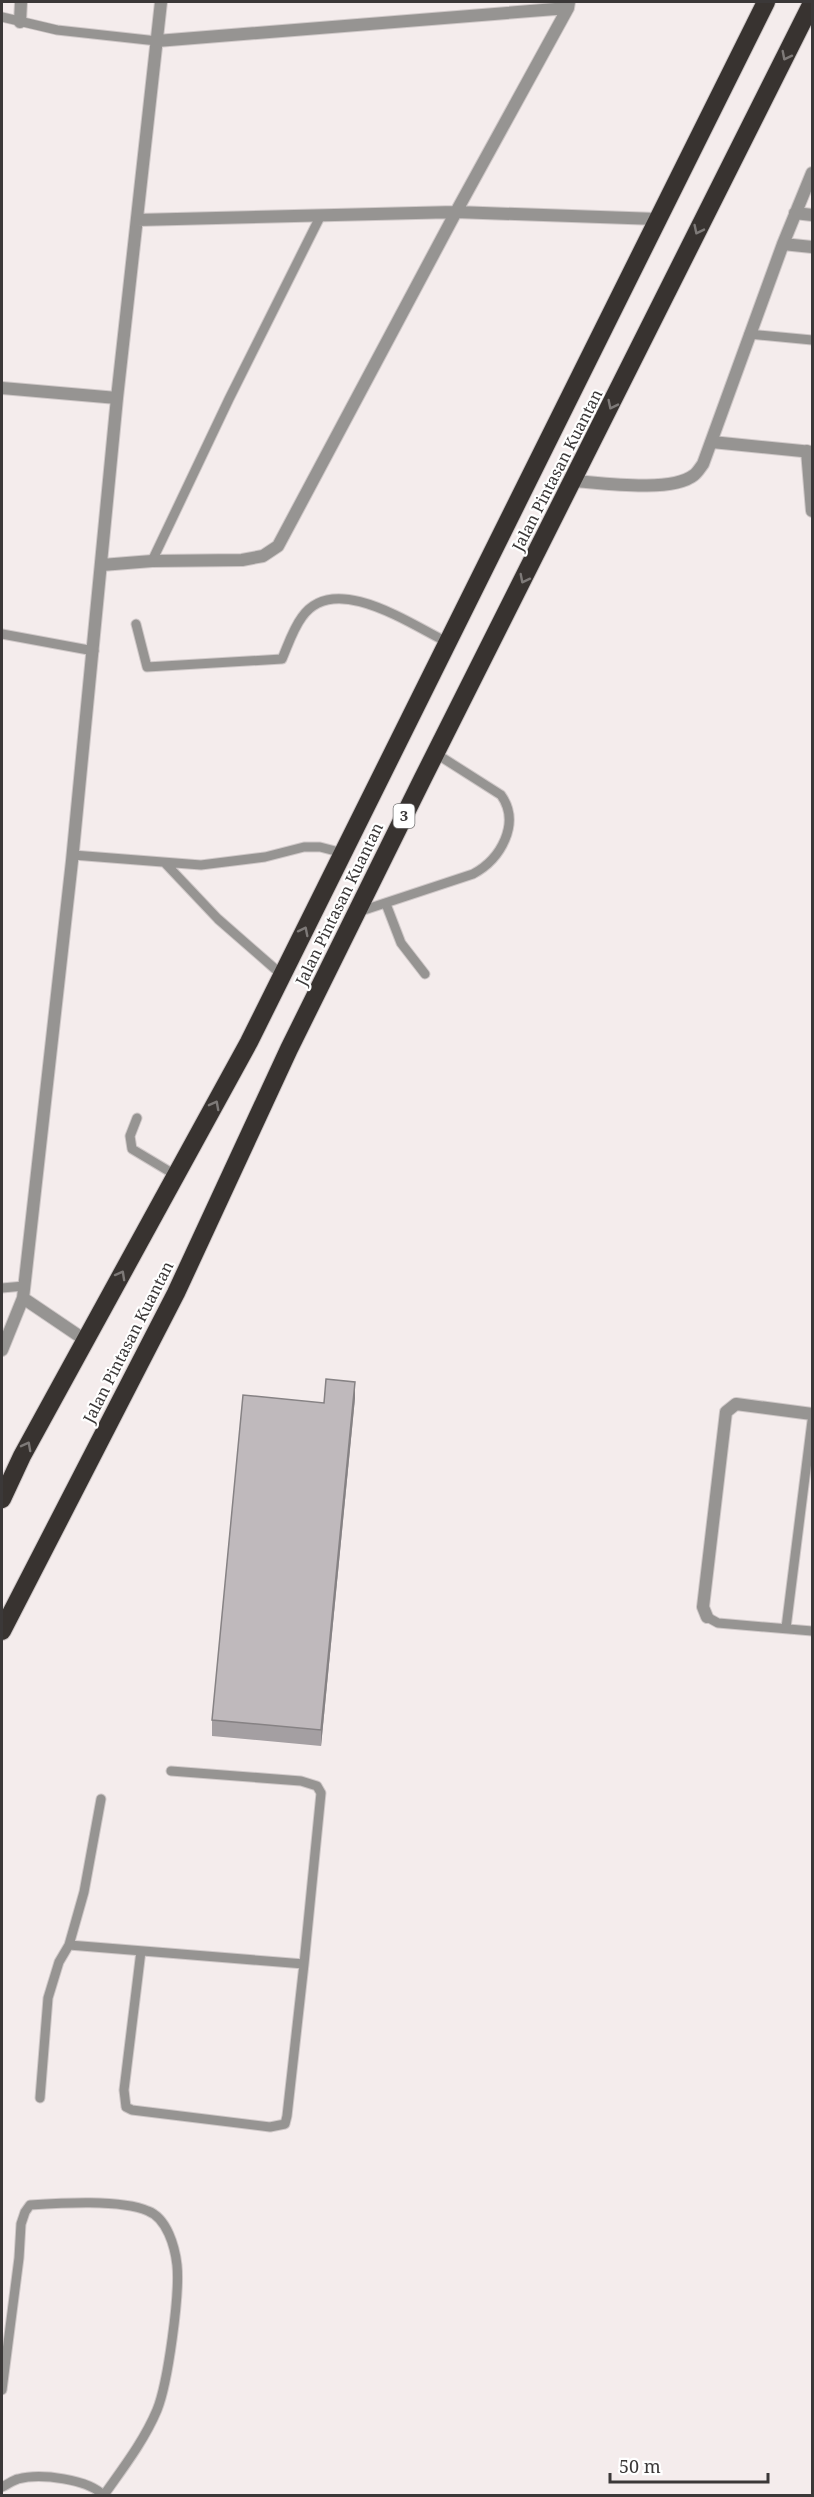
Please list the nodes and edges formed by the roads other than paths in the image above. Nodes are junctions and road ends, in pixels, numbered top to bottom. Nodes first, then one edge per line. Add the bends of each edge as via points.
1 (21, 2) edge
2 (161, 2) edge
3 (766, 2) edge
4 (813, 3) edge
5 (568, 5) edge
6 (2, 17) edge
7 (20, 22) junction
8 (157, 41) junction
9 (813, 173) edge
10 (456, 212) junction
11 (795, 213) junction
12 (321, 215) junction
13 (813, 215) edge
14 (657, 219) junction
15 (137, 220) junction
16 (783, 244) junction
17 (813, 247) edge
18 (749, 334) junction
19 (813, 340) edge
20 (2, 388) edge
21 (117, 398) junction
22 (712, 442) junction
23 (810, 452) edge
24 (574, 481) junction
25 (813, 511) edge
26 (152, 561) junction
27 (102, 565) junction
28 (136, 624) dead end
29 (2, 634) edge
30 (447, 642) junction
31 (94, 651) junction
32 (435, 753) junction
33 (343, 853) junction
34 (73, 855) junction
35 (165, 863) junction
36 (386, 904) junction
37 (356, 913) junction
38 (425, 974) dead end
39 (282, 975) junction
40 (137, 1118) dead end
41 (177, 1176) junction
42 (2, 1288) edge
43 (24, 1292) junction
44 (85, 1340) junction
45 (2, 1350) edge
46 (813, 1414) edge
47 (813, 1421) edge
48 (2, 1499) edge
49 (707, 1617) joint
50 (786, 1628) junction
51 (813, 1630) edge
52 (2, 1631) edge
53 (171, 1771) dead end
54 (101, 1799) dead end
55 (69, 1945) junction
56 (141, 1952) junction
57 (304, 1964) junction
58 (40, 2098) dead end
59 (2, 2390) edge
60 (2, 2487) edge
61 (104, 2495) edge

1 - 7 street
2 - 8 street
3 - 14 highway, Jalan Pintasan Kuantan / 3
4 -> 24 highway, Jalan Pintasan Kuantan / 3
5 - 8 street
5 - 10 street
6 - 7 lane
7 - 8 lane
8 - 15 street
9 - 11 street
10 - 12 street
10 - 14 street
10 - 26 street via 278,546 263,556 242,560
11 - 13 street
11 - 16 street
12 - 15 street
12 - 26 lane
14 - 30 highway, Jalan Pintasan Kuantan / 3
15 - 21 street
16 - 17 street
16 - 18 street
18 - 19 lane
18 - 22 street
20 - 21 street
21 - 27 street
22 - 23 street
22 - 24 street via 703,464 683,481 637,487
23 - 25 street
24 -> 32 highway, Jalan Pintasan Kuantan / 3
26 - 27 street
27 - 31 street
28 - 30 lane via 147,667 282,659 302,617 317,602 328,598 364,601
29 - 31 lane
30 - 33 highway, Jalan Pintasan Kuantan / 3
31 - 34 street
32 - 36 lane via 501,795 508,806 510,821 506,838 485,868
32 - 37 highway, Jalan Pintasan Kuantan / 3
33 - 35 lane via 304,847 265,857 201,865
39 -> 33 highway, Jalan Pintasan Kuantan / 3
34 - 35 lane
34 - 43 street
35 - 39 lane via 218,919
36 - 37 lane
36 - 38 lane via 401,943
37 - 52 highway, Jalan Pintasan Kuantan / 3 via 176,1293
41 -> 39 highway, Jalan Pintasan Kuantan / 3
40 - 41 lane via 130,1136 132,1149
44 -> 41 highway, Jalan Pintasan Kuantan / 3
42 - 43 lane
43 - 44 street
43 - 45 street
48 -> 44 highway, Jalan Pintasan Kuantan / 3
46 - 49 street via 736,1404 726,1412 703,1607
47 - 50 lane
49 - 50 lane via 718,1623
50 - 51 lane
53 - 57 lane via 301,1781 317,1786 321,1793
54 - 55 lane via 84,1892
55 - 56 lane
55 - 58 lane via 59,1962 48,1998
56 - 57 lane
56 - 57 lane via 124,2090 126,2107 270,2127 285,2124 287,2116
59 - 61 lane via 21,2224 30,2205 125,2206 150,2211 162,2222 173,2243 177,2266 168,2365 158,2408 135,2451
60 - 61 lane via 18,2479 48,2477 78,2482

